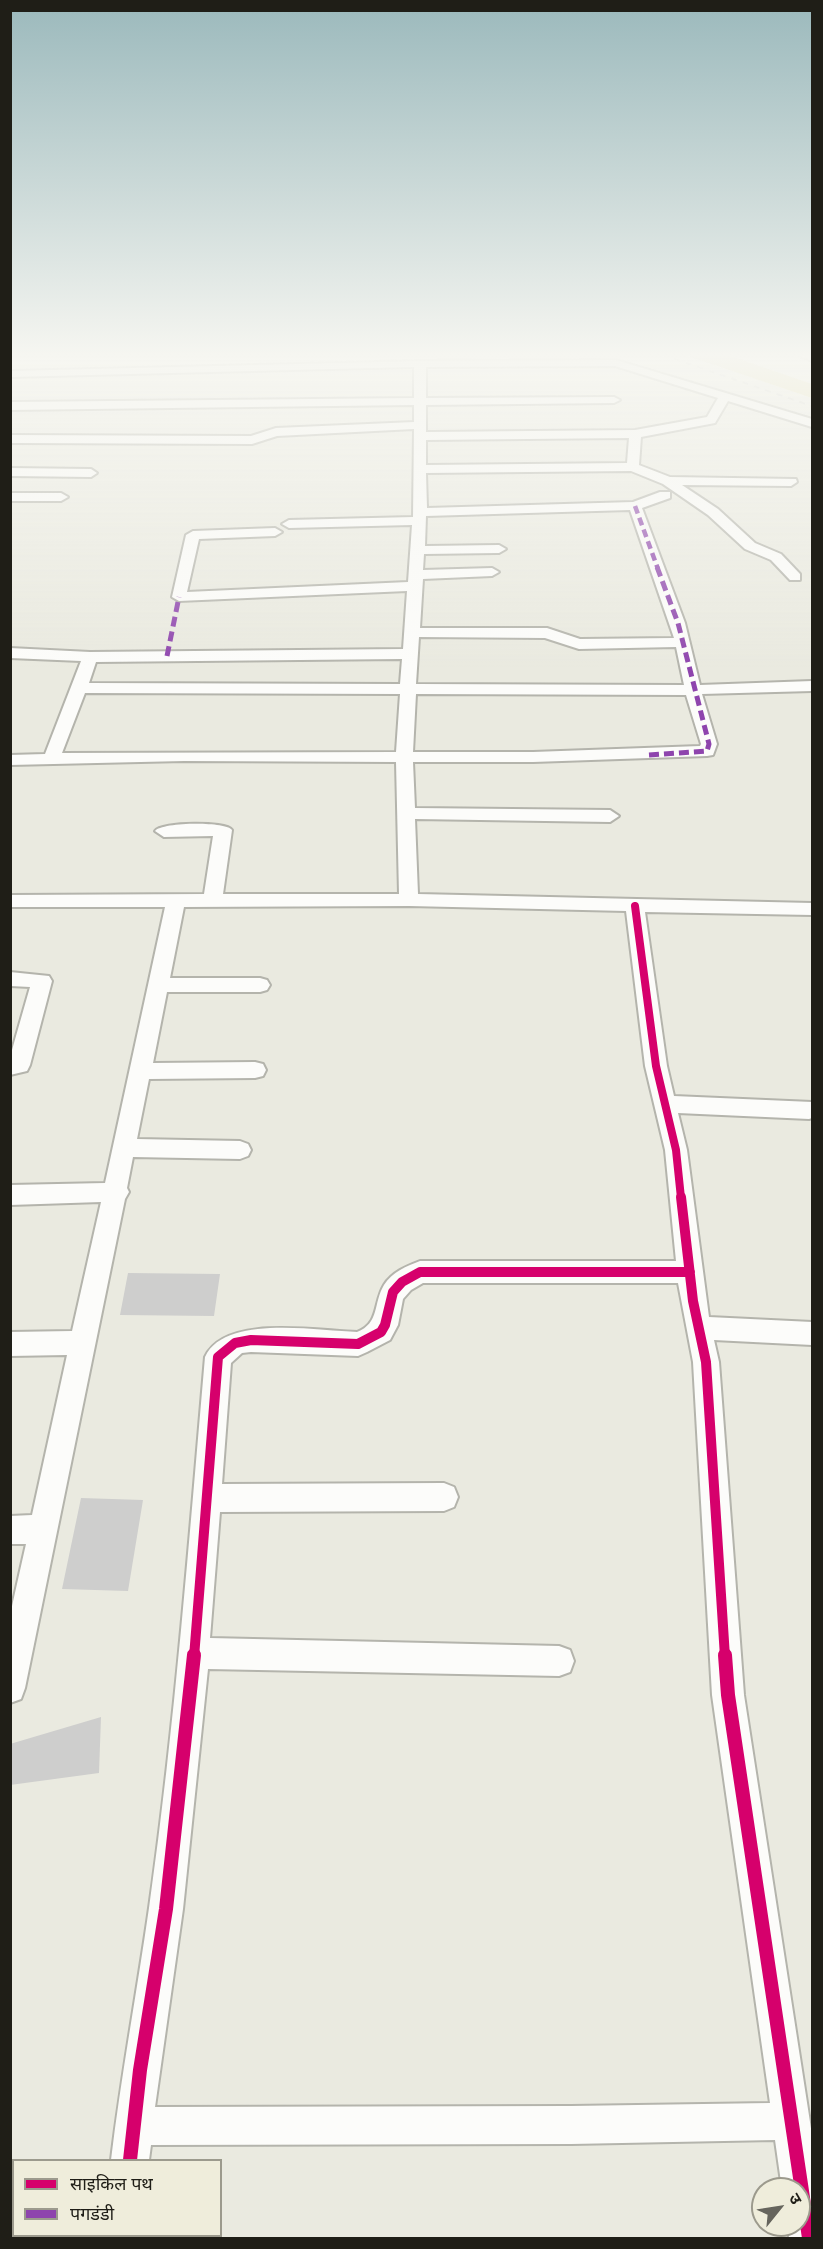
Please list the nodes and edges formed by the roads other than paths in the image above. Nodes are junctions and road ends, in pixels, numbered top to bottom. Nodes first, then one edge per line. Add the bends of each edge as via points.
1 (418, 460) edge
2 (455, 460) edge
3 (603, 460) edge
4 (633, 460) edge
5 (633, 467) junction
6 (418, 469) junction
7 (10, 472) edge
8 (91, 473) dead end
9 (791, 482) dead end
10 (666, 488) junction
11 (10, 497) edge
12 (61, 497) dead end
13 (636, 506) junction
14 (419, 516) junction
15 (289, 524) dead end
16 (275, 532) dead end
17 (499, 549) dead end
18 (417, 550) junction
19 (492, 572) dead end
20 (795, 577) dead end
21 (414, 580) junction
22 (411, 632) junction
23 (682, 642) junction
24 (10, 653) edge
25 (410, 654) junction
26 (90, 657) junction
27 (813, 686) edge
28 (79, 688) junction
29 (408, 689) junction
30 (693, 690) junction
31 (51, 758) junction
32 (405, 759) junction
33 (10, 760) edge
34 (406, 813) junction
35 (610, 816) dead end
36 (164, 831) dead end
37 (176, 900) junction
38 (409, 900) junction
39 (10, 901) edge
40 (212, 901) junction
41 (635, 906) junction
42 (813, 909) edge
43 (10, 980) edge
44 (159, 986) junction
45 (260, 986) dead end
46 (10, 1067) edge
47 (255, 1070) dead end
48 (142, 1071) junction
49 (665, 1104) junction
50 (809, 1110) dead end
51 (126, 1148) junction
52 (240, 1150) dead end
53 (117, 1192) junction
54 (10, 1195) edge
55 (690, 1272) junction
56 (699, 1328) junction
57 (813, 1333) edge
58 (81, 1343) junction
59 (10, 1344) edge
60 (444, 1497) dead end
61 (207, 1498) junction
62 (45, 1528) junction
63 (10, 1530) edge
64 (193, 1653) junction
65 (559, 1661) dead end
66 (10, 1688) edge
67 (791, 2121) junction
68 (132, 2143) edge
69 (809, 2238) edge

1 - 6 street
2 - 6 street
3 - 5 street
4 - 5 street
5 - 10 street
6 - 14 street
7 - 8 street
9 - 10 street
10 - 13 street
10 - 20 street via 713,512 750,546 776,557
11 - 12 street
13 - 14 street
13 - 23 street
14 - 15 street
14 - 18 street
16 - 21 street via 193,535 179,597
17 - 18 street
18 - 21 street
19 - 21 street
21 - 22 street
22 - 23 street via 547,633 579,644
22 - 25 street
23 - 30 street
24 - 26 street
25 - 26 street
25 - 29 street
26 - 28 street
27 - 30 street
28 - 29 street
28 - 31 street
29 - 30 street
29 - 32 street
30 - 32 street via 709,744 707,751
31 - 32 street
31 - 33 street
32 - 34 street
34 - 35 street
34 - 38 street
36 - 40 street via 223,830
37 - 39 street
37 - 40 street
37 - 44 street
38 - 40 street
38 - 41 street
41 - 42 street
41 - 49 street via 656,1066
43 - 46 street via 42,981 19,1065
44 - 45 street
44 - 48 street
47 - 48 street
48 - 51 street
49 - 50 street
49 - 55 street via 676,1150
51 - 52 street
51 - 53 street
53 - 54 street
53 - 58 street
55 - 56 street
55 - 61 street via 420,1272 399,1284 384,1329 369,1341 235,1343 218,1357 216,1364
56 - 57 street
56 - 67 street via 711,1403 728,1695
58 - 59 street
58 - 62 street
60 - 61 street
61 - 64 street
62 - 63 street
62 - 66 street
64 - 65 street
64 - 68 street via 166,1909
67 - 68 street via 570,2125
67 - 69 street

